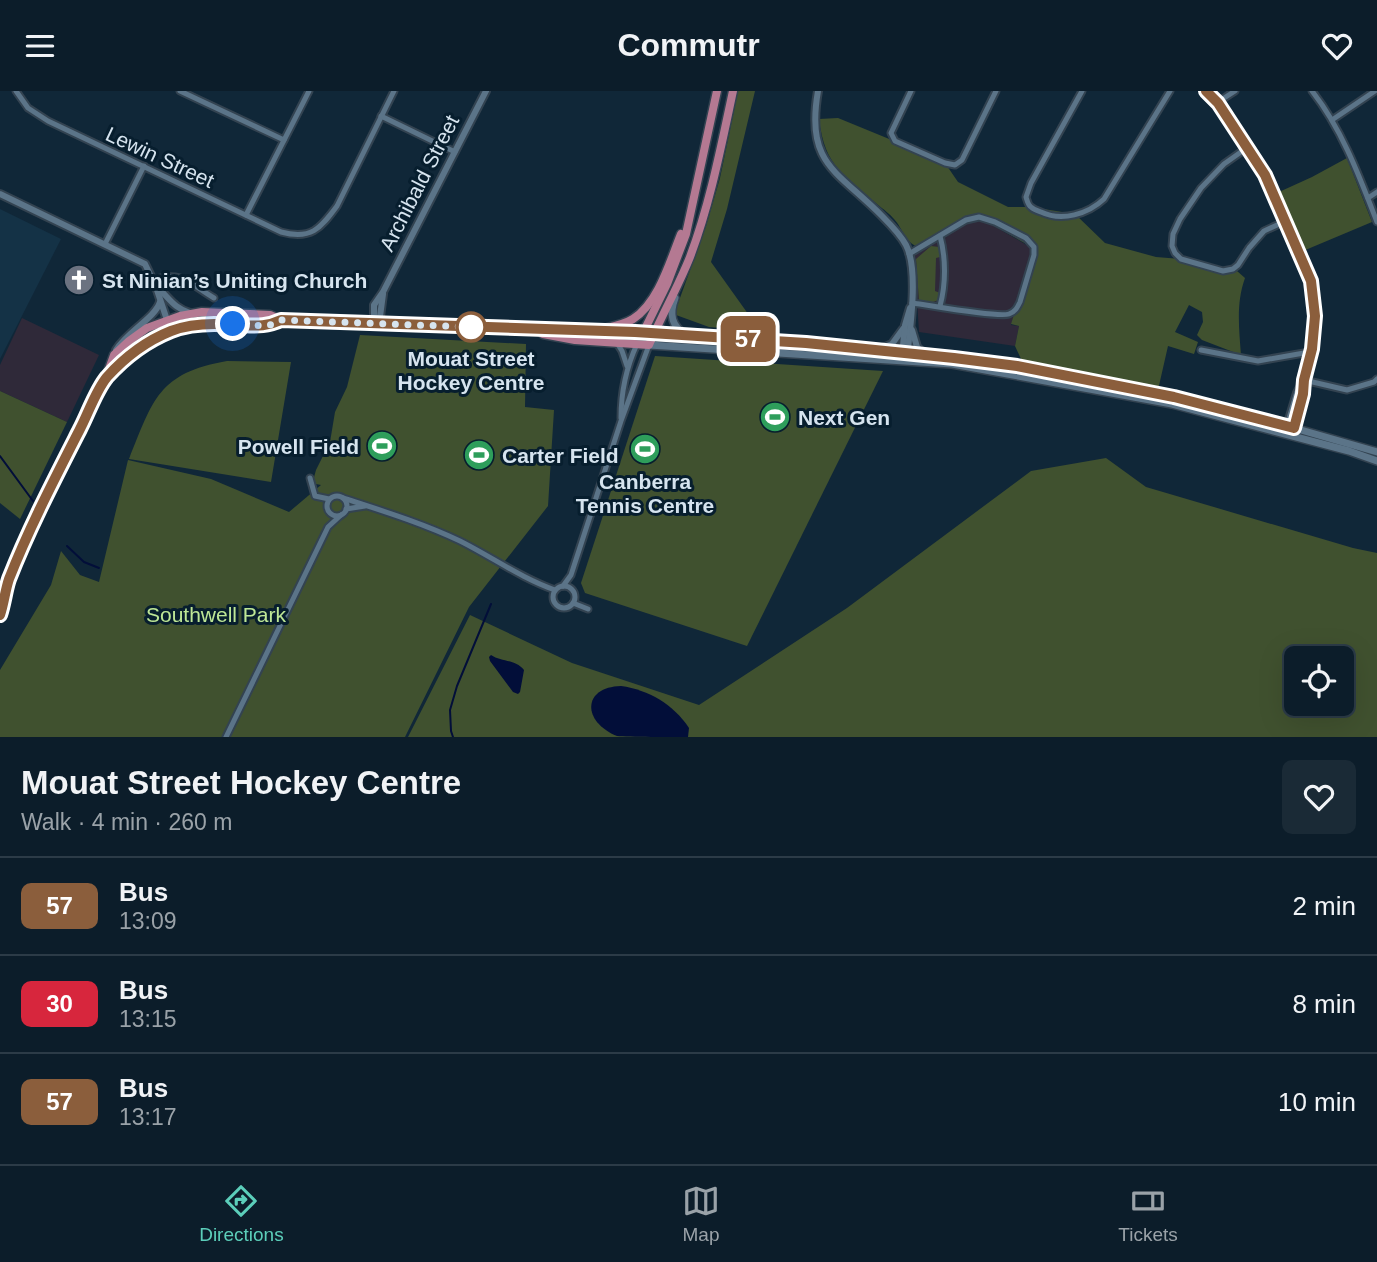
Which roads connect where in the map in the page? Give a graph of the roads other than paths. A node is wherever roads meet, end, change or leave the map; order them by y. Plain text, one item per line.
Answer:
1 (16, 91) edge
2 (180, 91) edge
3 (309, 91) edge
4 (394, 91) edge
5 (486, 91) edge
6 (717, 91) edge
7 (733, 91) edge
8 (818, 91) edge
9 (911, 91) edge
10 (1082, 91) edge
11 (1170, 91) edge
12 (1206, 91) edge
13 (1236, 91) edge
14 (1312, 91) edge
15 (1375, 91) edge
16 (993, 92) edge
17 (1218, 103) junction
18 (381, 116) junction
19 (1332, 120) junction
20 (284, 140) junction
21 (1248, 147) junction
22 (455, 152) junction
23 (144, 166) junction
24 (1377, 192) edge
25 (0, 194) edge
26 (695, 195) junction
27 (1368, 198) junction
28 (246, 215) junction
29 (1286, 221) junction
30 (1377, 222) edge
31 (940, 236) junction
32 (105, 244) junction
33 (909, 254) junction
34 (682, 277) junction
35 (155, 284) junction
36 (214, 298) dead end
37 (160, 299) junction
38 (912, 303) junction
39 (940, 306) junction
40 (191, 313) junction
41 (167, 320) junction
42 (281, 320) junction
43 (377, 324) junction
44 (908, 326) junction
45 (519, 329) junction
46 (172, 331) junction
47 (598, 331) junction
48 (644, 333) junction
49 (654, 333) junction
50 (686, 335) junction
51 (617, 342) junction
52 (637, 344) junction
53 (649, 345) junction
54 (1312, 349) junction
55 (878, 350) junction
56 (1201, 350) dead end
57 (114, 355) junction
58 (924, 355) junction
59 (904, 357) junction
60 (627, 369) junction
61 (105, 380) junction
62 (1304, 380) junction
63 (1376, 382) edge
64 (621, 421) junction
65 (1289, 431) junction
66 (1377, 452) edge
67 (1377, 460) edge
68 (310, 478) dead end
69 (316, 497) junction
70 (344, 498) junction
71 (330, 499) junction
72 (368, 506) junction
73 (346, 509) junction
74 (328, 510) junction
75 (341, 515) junction
76 (328, 527) junction
77 (571, 575) junction
78 (535, 583) junction
79 (563, 586) junction
80 (555, 590) junction
81 (572, 590) junction
82 (2, 592) edge
83 (553, 598) junction
84 (573, 603) junction
85 (588, 609) dead end
86 (0, 615) edge
87 (226, 737) edge

1 - 23 street, Lewin Street
2 - 20 street
3 - 20 street
4 - 18 street
5 - 22 street, Archibald Street
6 - 26 main road
7 - 34 main road
8 - 33 street
9 - 16 street
10 - 11 street
12 - 17 street
13 - 17 street
14 - 19 street
15 - 19 street
17 - 21 street
18 - 22 street
18 - 28 street, Lewin Street
19 - 27 street
20 - 28 street
21 - 29 street
21 - 29 street
22 - 43 street, Archibald Street
23 - 28 street, Lewin Street
23 - 32 street
24 - 27 street
25 - 32 street
26 - 47 main road
26 - 48 main road
27 - 30 street
29 - 54 street
31 - 33 street
31 - 39 street
31 - 39 street
32 - 35 street
33 - 38 street
34 - 49 main road
34 - 50 main road
35 - 36 street
35 - 37 street
35 - 40 street
37 - 41 street
37 - 57 street
38 - 39 street
38 - 44 street
40 - 41 main road
40 - 42 main road
41 - 46 main road
41 - 57 main road
42 - 43 main road
42 - 46 main road
43 - 45 main road
44 - 55 street
44 - 58 street
44 - 59 street
45 - 47 main road
45 - 51 main road
46 - 61 main road
47 - 48 main road
48 - 49 main road
48 - 52 main road
49 - 50 main road
49 - 53 main road
50 - 55 main road
51 - 52 main road
51 - 60 street
52 - 53 main road
52 - 60 street
53 - 59 main road
53 - 64 street
54 - 56 street
54 - 62 street
55 - 59 main road
57 - 61 main road
58 - 59 main road
58 - 65 main road
59 - 65 main road
60 - 64 street
61 - 82 main road
62 - 63 street
62 - 65 street
64 - 77 street
65 - 66 main road
65 - 67 main road
68 - 69 street
69 - 71 street
69 - 74 street
70 - 71 street
70 - 72 street
70 - 73 street
71 - 74 street
72 - 73 street
72 - 78 street
73 - 75 street
74 - 75 street
74 - 76 street
75 - 76 street
76 - 87 street
77 - 79 street
77 - 81 street
78 - 80 street
78 - 83 street
79 - 80 street
79 - 81 street
80 - 83 street
81 - 84 street
82 - 86 main road
83 - 84 street
84 - 85 street

